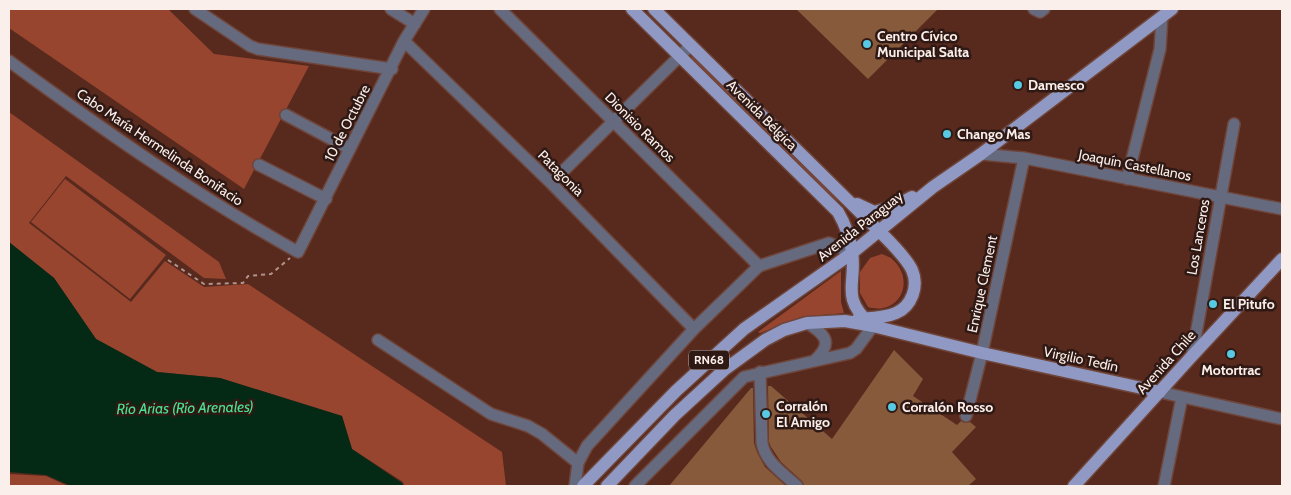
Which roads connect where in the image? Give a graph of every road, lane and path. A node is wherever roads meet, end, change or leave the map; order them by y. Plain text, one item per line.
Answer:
1 (195, 9) edge
2 (391, 9) edge
3 (424, 9) edge
4 (500, 9) edge
5 (632, 9) edge
6 (654, 9) edge
7 (1034, 9) edge
8 (1044, 9) edge
9 (1167, 12) edge
10 (415, 24) junction
11 (404, 41) junction
12 (691, 45) junction
13 (680, 55) junction
14 (9, 61) edge
15 (392, 69) junction
16 (286, 116) dead end
17 (613, 122) junction
18 (1234, 124) dead end
19 (350, 150) junction
20 (981, 154) junction
21 (1024, 158) junction
22 (259, 165) dead end
23 (1127, 179) junction
24 (551, 183) junction
25 (933, 187) junction
26 (1221, 197) junction
27 (326, 199) junction
28 (849, 201) junction
29 (1282, 208) edge
30 (879, 230) junction
31 (298, 252) junction
32 (852, 253) junction
33 (1282, 259) edge
34 (168, 260) dead end
35 (759, 266) junction
36 (869, 322) junction
37 (807, 323) junction
38 (694, 329) junction
39 (378, 340) dead end
40 (982, 353) junction
41 (1192, 356) junction
42 (813, 362) junction
43 (760, 372) junction
44 (1160, 392) junction
45 (1182, 397) junction
46 (966, 416) dead end
47 (1282, 419) edge
48 (578, 463) junction
49 (575, 486) edge
50 (583, 486) edge
51 (607, 486) edge
52 (635, 486) edge
53 (797, 486) edge
54 (1074, 486) edge
55 (1164, 486) edge

1 - 15 street
2 - 10 street
3 - 10 street, 10 de Octubre
4 - 17 street, Dionisio Ramos
5 - 13 main road, Avenida Bélgica
6 - 12 main road, Avenida Bélgica
7 - 8 street
9 - 20 main road, Avenida Paraguay
9 - 23 street
10 - 11 street, 10 de Octubre
11 - 15 street, 10 de Octubre
11 - 24 street, Patagonia
12 - 13 street
12 - 28 main road, Avenida Bélgica
13 - 17 street
13 - 32 main road, Avenida Bélgica
14 - 31 street, Cabo María Hermelinda Bonifacio
15 - 19 street, 10 de Octubre
16 - 19 street
17 - 24 street
17 - 35 street, Dionisio Ramos
18 - 26 street, Los Lanceros
19 - 27 street, 10 de Octubre
20 - 21 street, Joaquín Castellanos
20 - 25 main road, Avenida Paraguay
21 - 23 street, Joaquín Castellanos
21 - 40 street, Enrique Clement
22 - 27 street
23 - 26 street, Joaquín Castellanos
24 - 38 street, Patagonia
25 - 28 main road
25 - 30 main road, Avenida Paraguay
26 - 29 street, Joaquín Castellanos
26 - 41 street, Los Lanceros
27 - 31 street, 10 de Octubre
28 - 30 main road, Avenida Bélgica
30 - 32 main road, Avenida Paraguay
30 - 36 main road
31 - 34 path
32 - 35 street
32 - 36 main road
32 - 50 main road, Avenida Paraguay / RN68
33 - 41 main road, Avenida Chile
35 - 38 street
36 - 37 main road, RN68
36 - 40 main road, Virgilio Tedín
36 - 42 street
37 - 42 street
37 - 51 main road, RN68
38 - 48 street
39 - 48 street
40 - 44 main road, Virgilio Tedín
40 - 46 street, Enrique Clement
41 - 44 main road, Avenida Chile
42 - 43 street
43 - 52 street
43 - 53 street
44 - 45 street, Virgilio Tedín
44 - 54 main road, Avenida Chile
45 - 47 street, Virgilio Tedín
45 - 55 street
48 - 49 street

